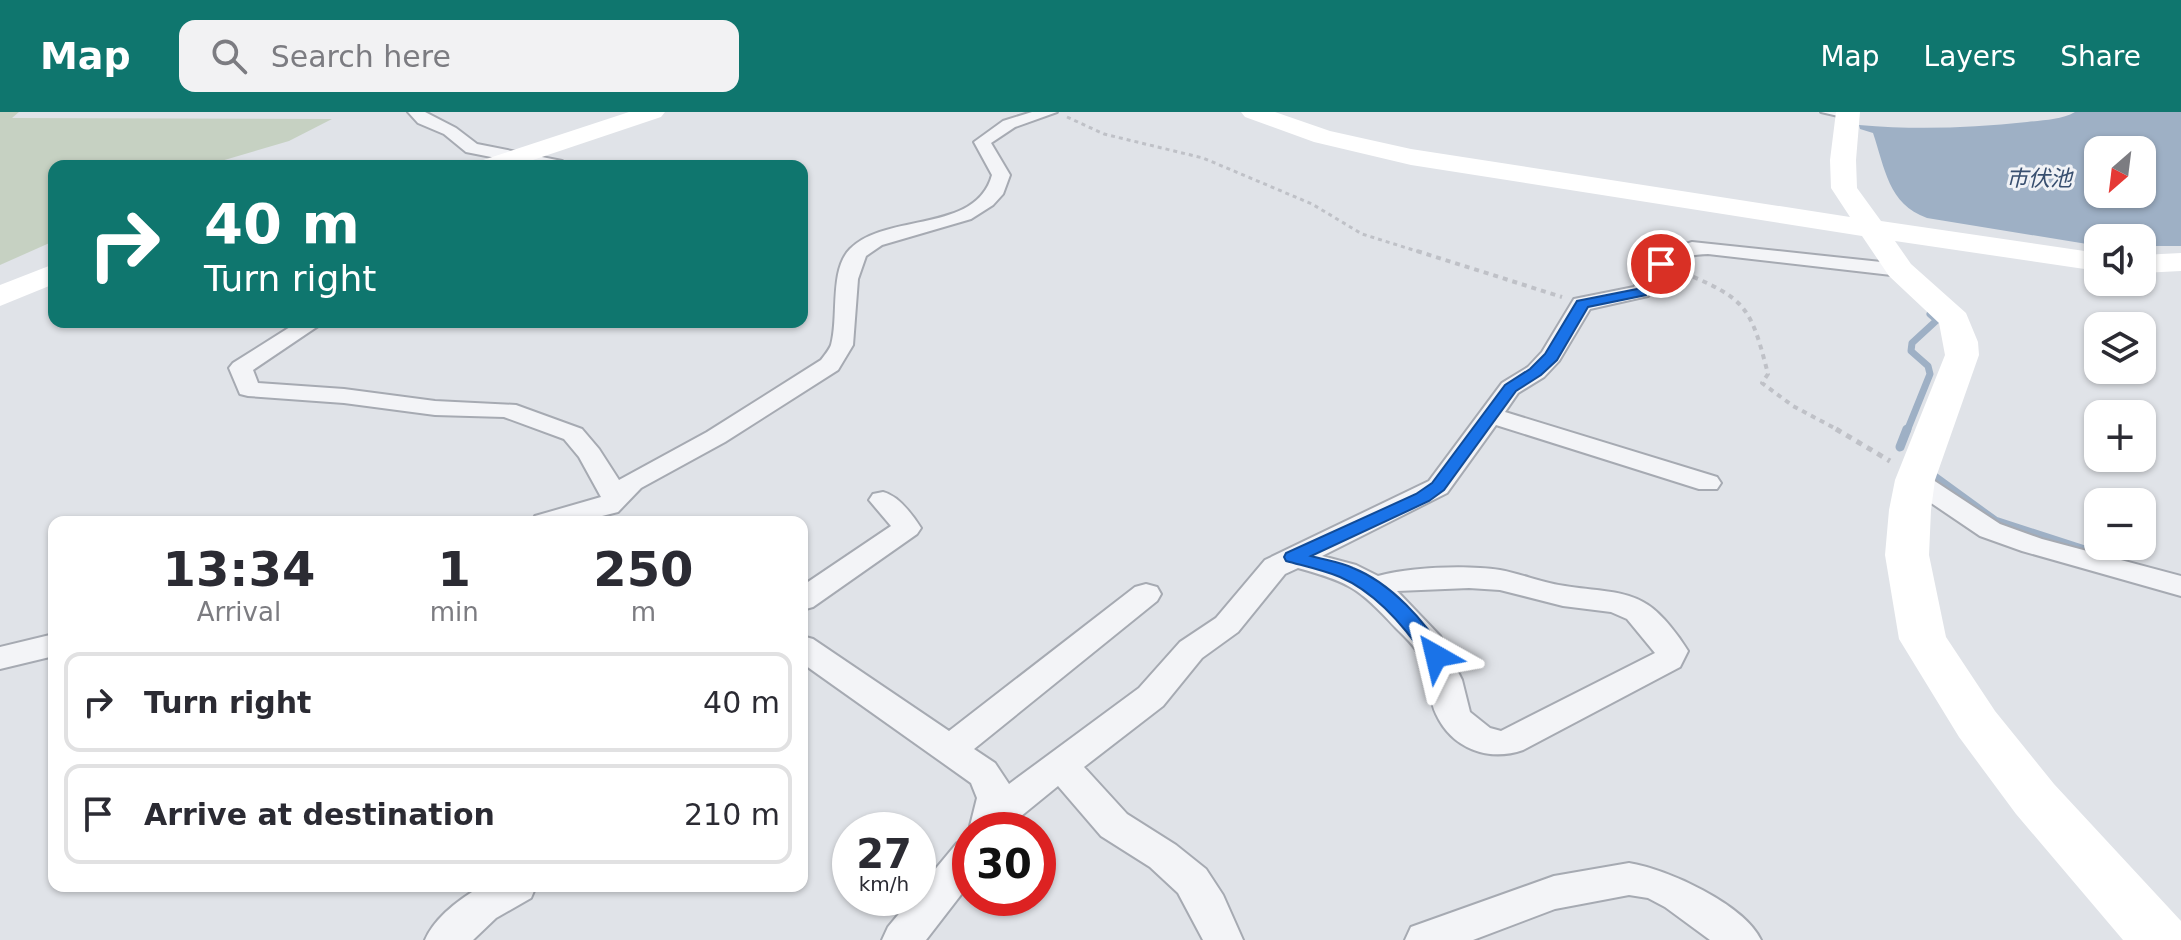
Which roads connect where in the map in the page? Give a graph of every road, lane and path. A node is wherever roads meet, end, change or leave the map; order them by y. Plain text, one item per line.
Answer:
1 (416, 112) edge
2 (653, 112) edge
3 (1045, 112) edge
4 (1056, 112) edge
5 (1253, 112) edge
6 (1840, 113) edge
7 (517, 157) junction
8 (508, 160) edge
9 (532, 160) edge
10 (1869, 228) junction
11 (2084, 260) edge
12 (2181, 262) edge
13 (2156, 263) edge
14 (1661, 264) junction
15 (1900, 270) junction
16 (48, 276) edge
17 (0, 296) edge
18 (1582, 304) junction
19 (304, 328) edge
20 (1492, 416) junction
21 (1915, 480) junction
22 (1708, 483) dead end
23 (883, 500) dead end
24 (613, 508) edge
25 (574, 516) edge
26 (1293, 557) junction
27 (2181, 586) edge
28 (1375, 587) junction
29 (1146, 594) dead end
30 (808, 596) edge
31 (48, 646) edge
32 (808, 651) edge
33 (0, 658) edge
34 (949, 750) junction
35 (1061, 765) junction
36 (993, 812) edge
37 (1003, 812) edge
38 (952, 877) edge
39 (506, 892) edge
40 (445, 940) edge
41 (902, 940) edge
42 (1223, 940) edge
43 (1425, 940) edge
44 (1741, 940) edge
45 (2160, 940) edge

1 - 7 street
2 - 7 street
3 - 24 street
4 - 18 path
5 - 10 street
6 - 10 street
7 - 8 street
7 - 9 street
10 - 11 street
10 - 15 street
12 - 13 street
14 - 15 street
14 - 18 street
14 - 21 path
15 - 21 street
16 - 17 street
18 - 20 street
19 - 24 street
20 - 22 street
20 - 26 street
21 - 27 street
21 - 45 street
23 - 30 street
24 - 25 street
26 - 28 street
26 - 35 street
28 - 28 street
29 - 34 street
31 - 33 street
32 - 34 street
34 - 36 street
35 - 37 street
35 - 42 street
38 - 41 street
39 - 40 street
43 - 44 street

